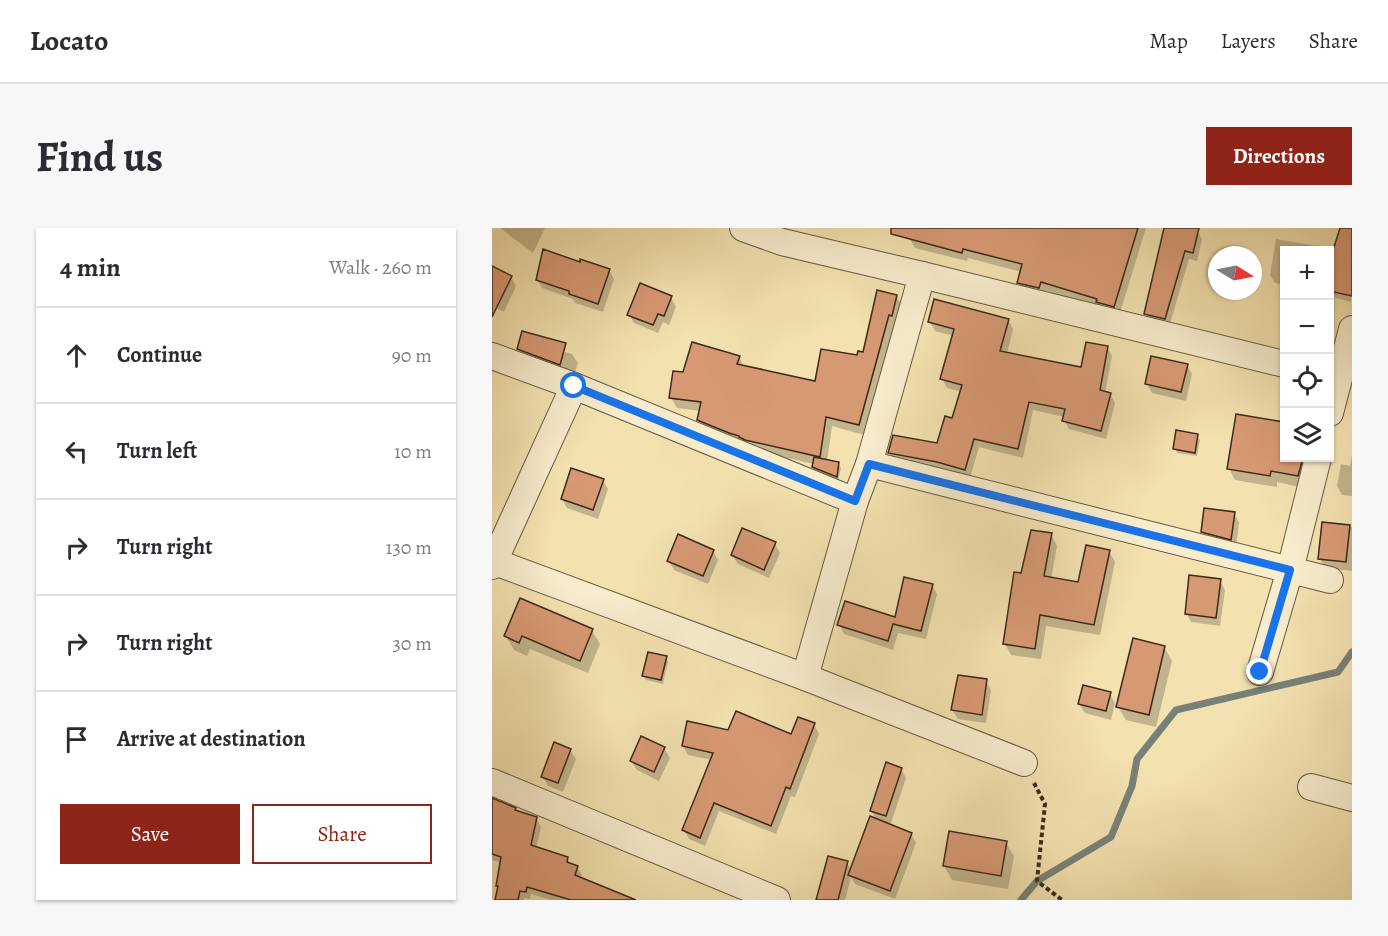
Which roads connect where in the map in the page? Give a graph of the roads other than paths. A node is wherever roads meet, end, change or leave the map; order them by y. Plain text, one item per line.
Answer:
1 (743, 228) edge
2 (783, 235) edge
3 (922, 275) junction
4 (1352, 329) edge
5 (492, 356) edge
6 (1280, 363) edge
7 (1340, 378) edge
8 (574, 386) junction
9 (1331, 408) edge
10 (1317, 462) edge
11 (869, 464) junction
12 (855, 501) junction
13 (493, 563) edge
14 (1290, 570) junction
15 (1330, 580) dead end
16 (1260, 672) dead end
17 (804, 678) junction
18 (1024, 763) road end
19 (492, 782) edge
20 (1311, 788) dead end
21 (1352, 798) edge
22 (777, 900) edge

1 - 2 street
2 - 3 street
3 - 6 street
3 - 11 street
4 - 7 street
5 - 8 street
7 - 9 street
8 - 12 street
8 - 13 street
10 - 14 street
11 - 12 street
11 - 14 street
12 - 17 street
13 - 17 street
14 - 15 street
14 - 16 street
17 - 18 street
19 - 22 street
20 - 21 street

